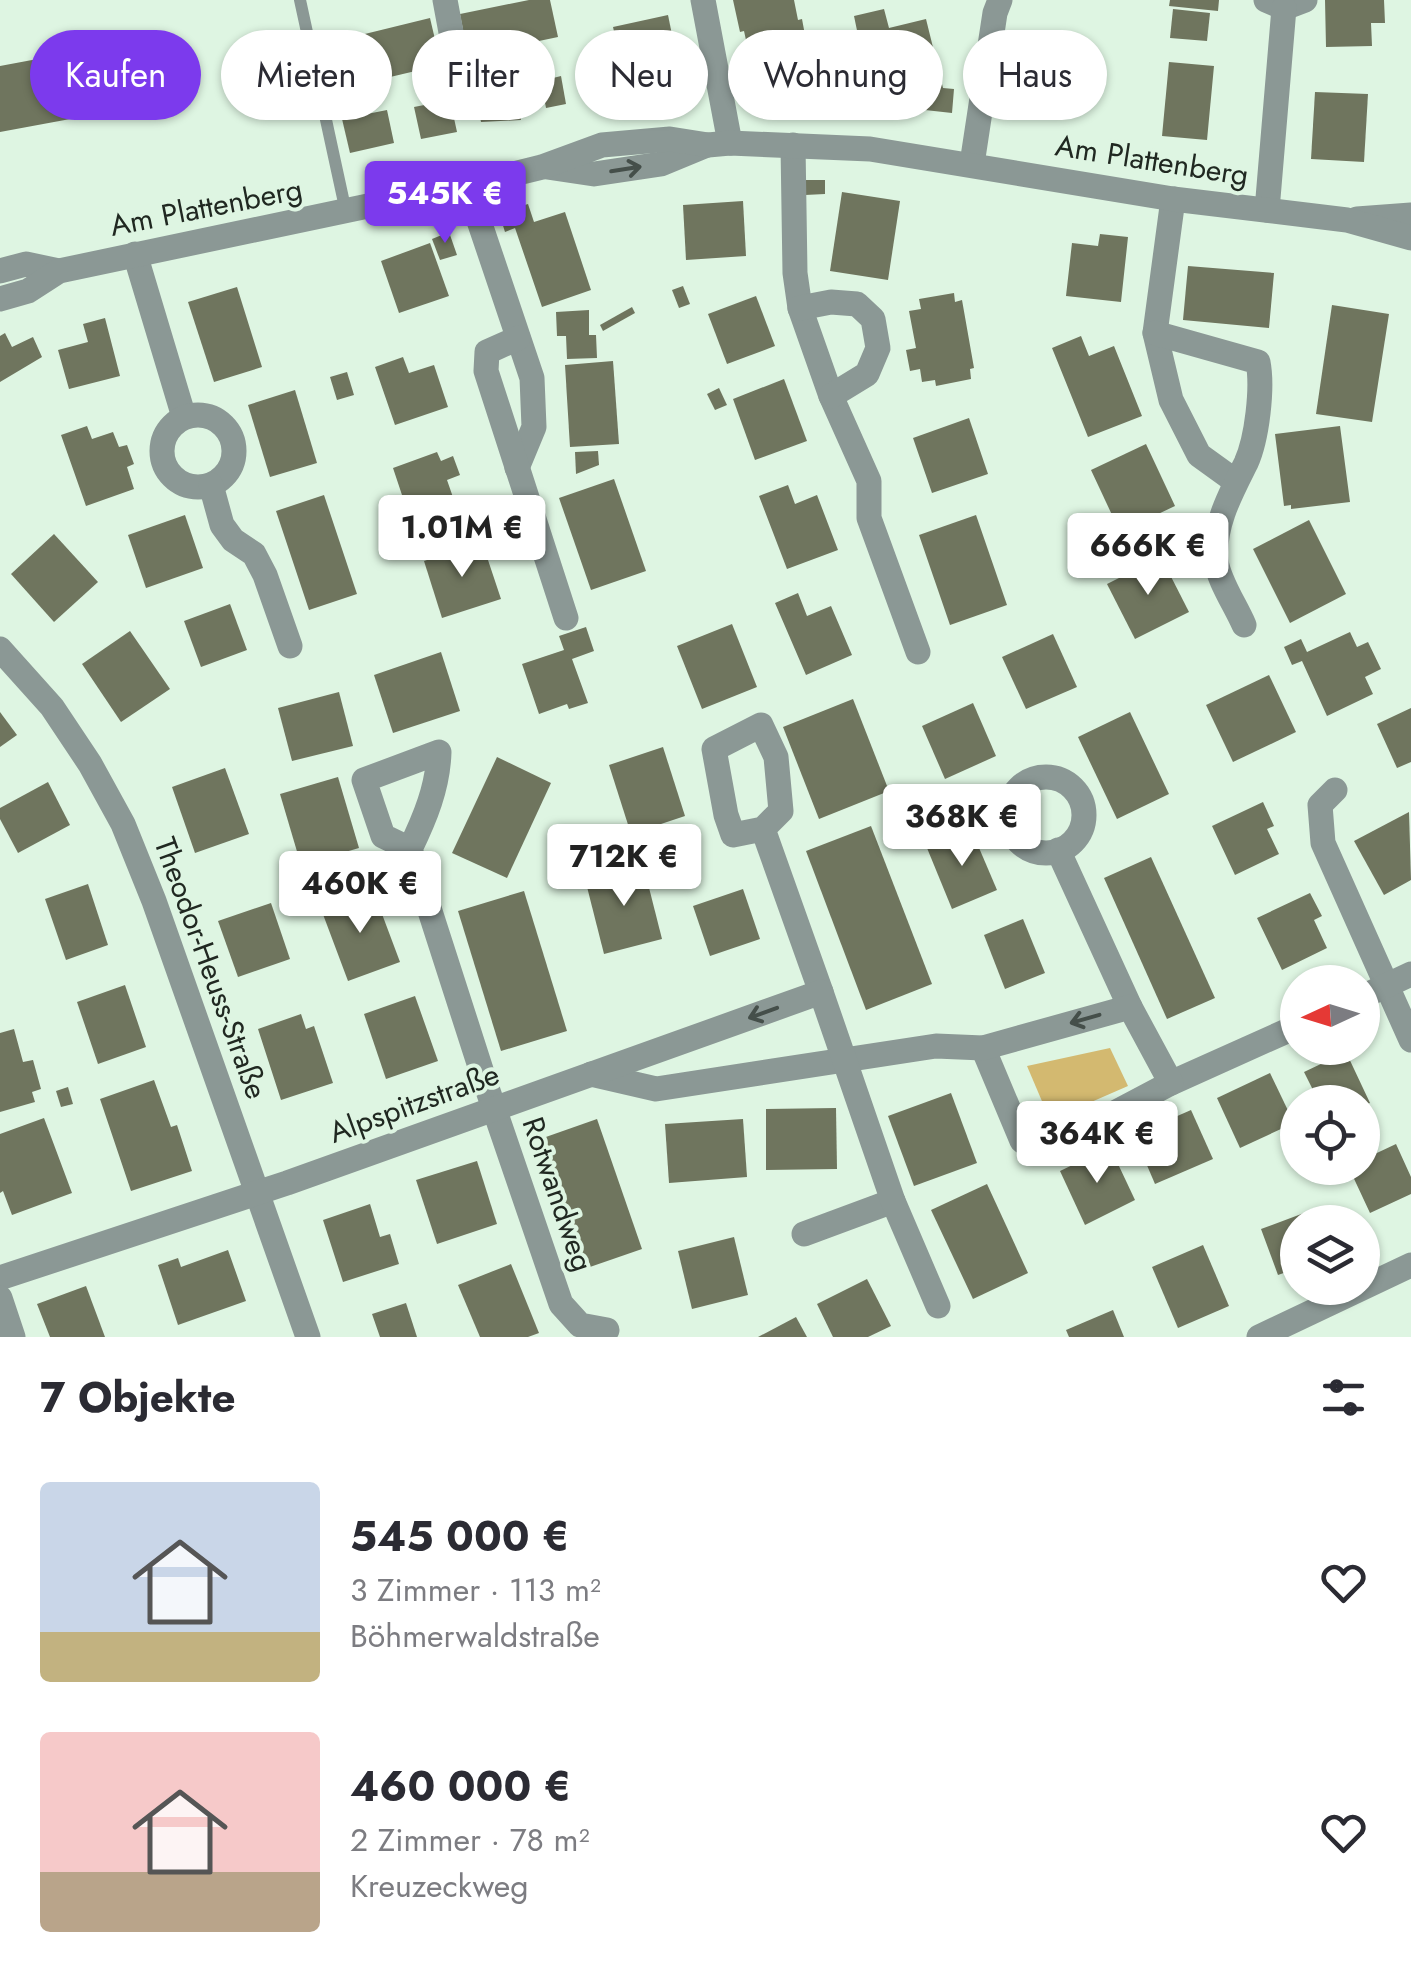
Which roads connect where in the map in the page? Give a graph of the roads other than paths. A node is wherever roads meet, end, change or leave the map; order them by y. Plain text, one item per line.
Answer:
1 (300, 0) edge
2 (445, 0) edge
3 (703, 0) edge
4 (1285, 3) edge
5 (992, 4) edge
6 (451, 30) edge
7 (719, 144) junction
8 (793, 145) junction
9 (972, 164) junction
10 (476, 183) junction
11 (1173, 199) junction
12 (1267, 210) junction
13 (346, 212) junction
14 (1411, 215) edge
15 (1347, 220) junction
16 (1411, 238) edge
17 (134, 254) junction
18 (59, 270) junction
19 (0, 272) edge
20 (0, 298) edge
21 (800, 308) junction
22 (1155, 334) junction
23 (518, 338) junction
24 (831, 396) junction
25 (184, 417) junction
26 (517, 468) junction
27 (1235, 481) junction
28 (211, 484) junction
29 (566, 618) dead end
30 (1244, 625) dead end
31 (290, 646) dead end
32 (0, 649) edge
33 (918, 652) dead end
34 (1335, 790) dead end
35 (764, 829) dead end
36 (410, 849) dead end
37 (1058, 850) dead end
38 (1365, 965) edge
39 (1411, 974) edge
40 (1380, 989) edge
41 (820, 992) junction
42 (1380, 1000) edge
43 (1130, 1007) junction
44 (1280, 1034) edge
45 (1411, 1040) edge
46 (984, 1048) junction
47 (844, 1059) junction
48 (590, 1074) junction
49 (1171, 1083) junction
50 (494, 1108) junction
51 (258, 1190) junction
52 (894, 1201) junction
53 (804, 1234) dead end
54 (1411, 1265) edge
55 (0, 1278) edge
56 (0, 1298) edge
57 (938, 1306) dead end
58 (607, 1330) dead end
59 (13, 1337) edge
60 (308, 1337) edge
61 (1259, 1337) edge

1 - 13 lane
2 - 6 street
3 - 7 street
4 - 12 street
5 - 9 street
7 - 8 street, Am Plattenberg
7 - 10 street, Am Plattenberg
8 - 9 street, Am Plattenberg
8 - 21 street
9 - 11 street, Am Plattenberg
10 - 13 street, Am Plattenberg
10 - 23 street
11 - 12 street, Am Plattenberg
11 - 22 street
12 - 15 street, Am Plattenberg
13 - 17 street, Am Plattenberg
14 - 15 street, Am Plattenberg
15 - 16 street, Am Plattenberg
17 - 18 street, Am Plattenberg
17 - 25 street
18 - 19 street, Am Plattenberg
18 - 20 street, Am Plattenberg
21 - 24 street
21 - 24 street
22 - 27 street
22 - 27 street
23 - 26 street
23 - 26 street
24 - 33 street
25 - 28 street
25 - 28 street
26 - 29 street
27 - 30 street
28 - 31 street
32 - 51 street, Theodor-Heuss-Straße
34 - 38 street
35 - 41 street
36 - 50 street, Rotwandweg
37 - 43 street
39 - 40 street
41 - 47 street
41 -> 48 street, Alpspitzstraße
42 - 45 street
43 -> 46 street
43 - 49 street
44 - 49 street
46 - 47 street
46 - 49 street
47 - 48 street
47 - 52 street
48 - 50 street, Alpspitzstraße
50 - 51 street, Alpspitzstraße
50 - 58 street, Rotwandweg
51 - 55 street, Alpspitzstraße
51 - 60 street, Theodor-Heuss-Straße
52 - 53 street
52 - 57 street
54 - 61 street
56 - 59 street

